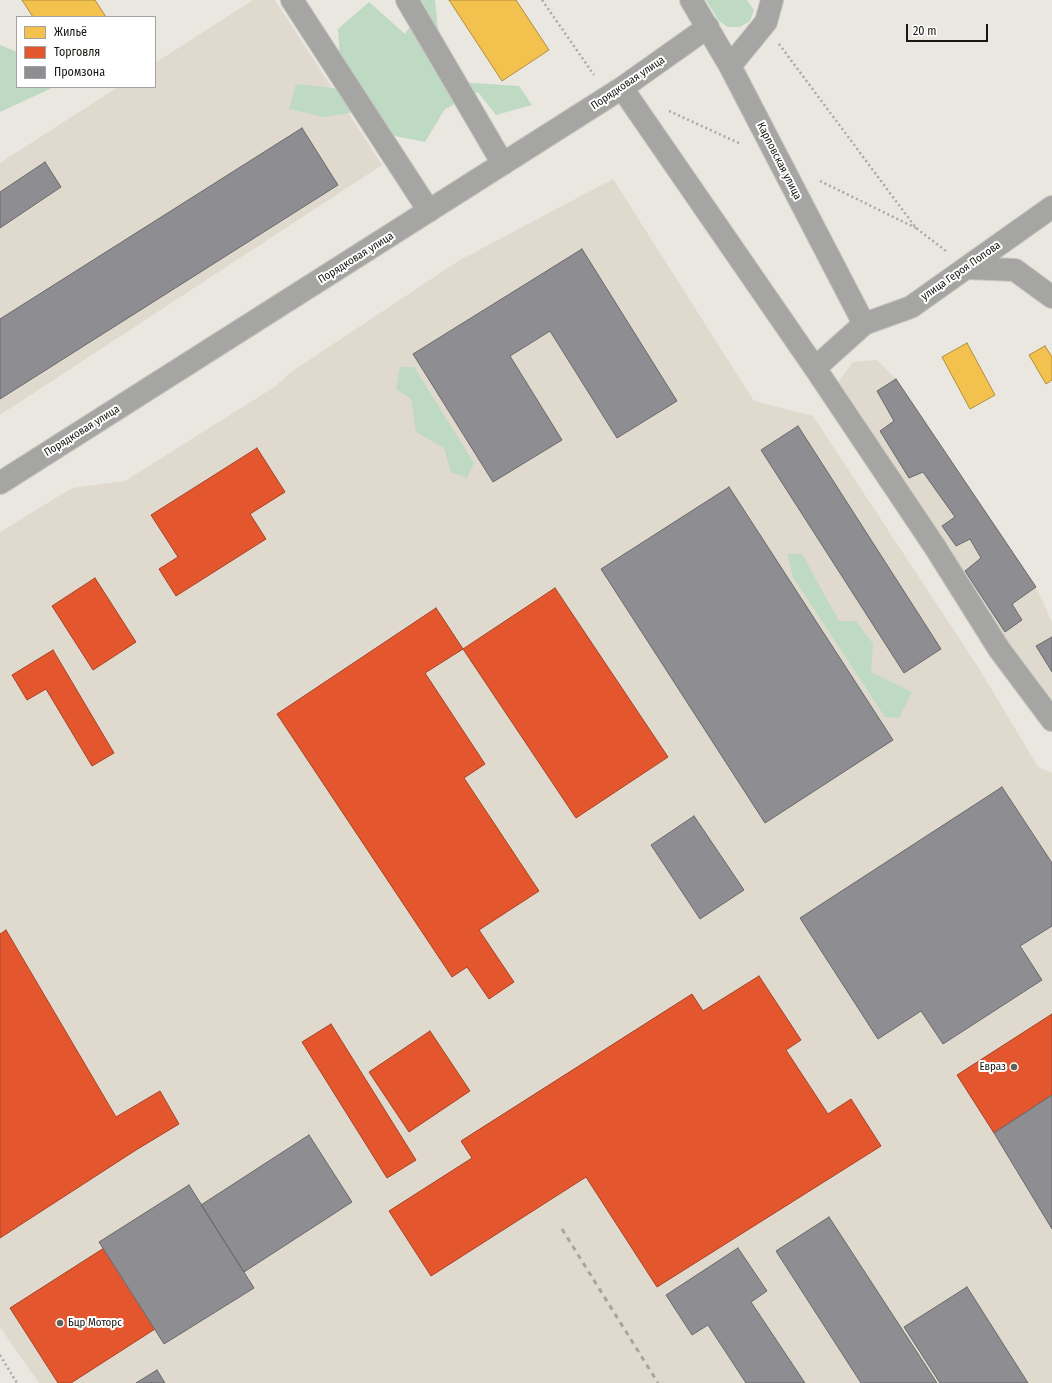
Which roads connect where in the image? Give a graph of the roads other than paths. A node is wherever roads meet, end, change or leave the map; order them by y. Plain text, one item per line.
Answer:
1 (292, 0) edge
2 (407, 0) edge
3 (691, 0) edge
4 (772, 0) edge
5 (708, 27) junction
6 (730, 66) junction
7 (622, 88) junction
8 (503, 164) junction
9 (1052, 207) edge
10 (429, 211) junction
11 (967, 268) junction
12 (1052, 297) edge
13 (864, 324) junction
14 (815, 368) junction
15 (0, 483) edge
16 (1052, 720) edge

1 - 10 street
2 - 8 street
3 - 5 street, Карповская улица
4 - 6 street
5 - 6 street, Карповская улица
5 - 7 street, Порядковая улица
6 - 13 street, Карповская улица
7 - 8 street, Порядковая улица
7 - 14 street
8 - 10 street, Порядковая улица
9 - 11 street, улица Героя Попова
10 - 15 street, Порядковая улица
11 - 12 street
11 - 13 street, улица Героя Попова
13 - 14 street
14 - 16 street

